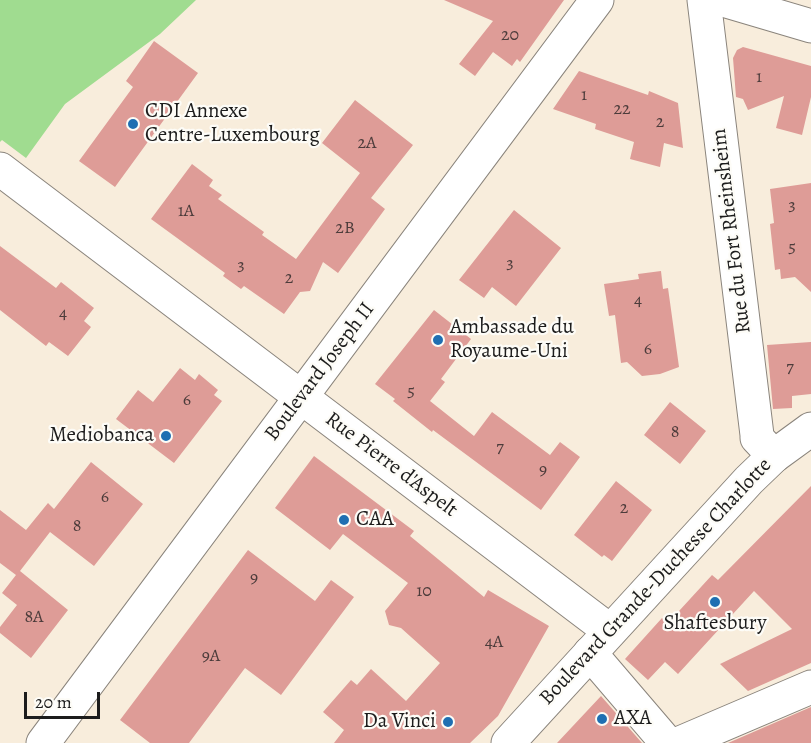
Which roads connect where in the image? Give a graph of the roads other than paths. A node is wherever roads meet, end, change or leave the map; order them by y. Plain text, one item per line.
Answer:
1 (597, 0) edge
2 (704, 0) edge
3 (723, 0) edge
4 (811, 26) edge
5 (0, 169) edge
6 (301, 397) junction
7 (811, 429) edge
8 (774, 456) junction
9 (600, 642) junction
10 (811, 687) edge
11 (43, 743) edge
12 (508, 743) edge
13 (667, 743) edge
14 (680, 743) edge

1 - 6 main road, Boulevard Joseph II
2 - 8 main road, Rue du Fort Rheinsheim
3 - 4 main road
5 - 6 main road, Rue Pierre d'Aspelt
6 - 9 main road, Rue Pierre d'Aspelt
6 - 11 main road, Boulevard Joseph II
7 - 8 main road, Boulevard Grande-Duchesse Charlotte
8 - 9 main road, Boulevard Grande-Duchesse Charlotte
9 - 12 main road, Boulevard Grande-Duchesse Charlotte
9 - 13 main road, Rue Pierre d'Aspelt
10 - 14 main road

